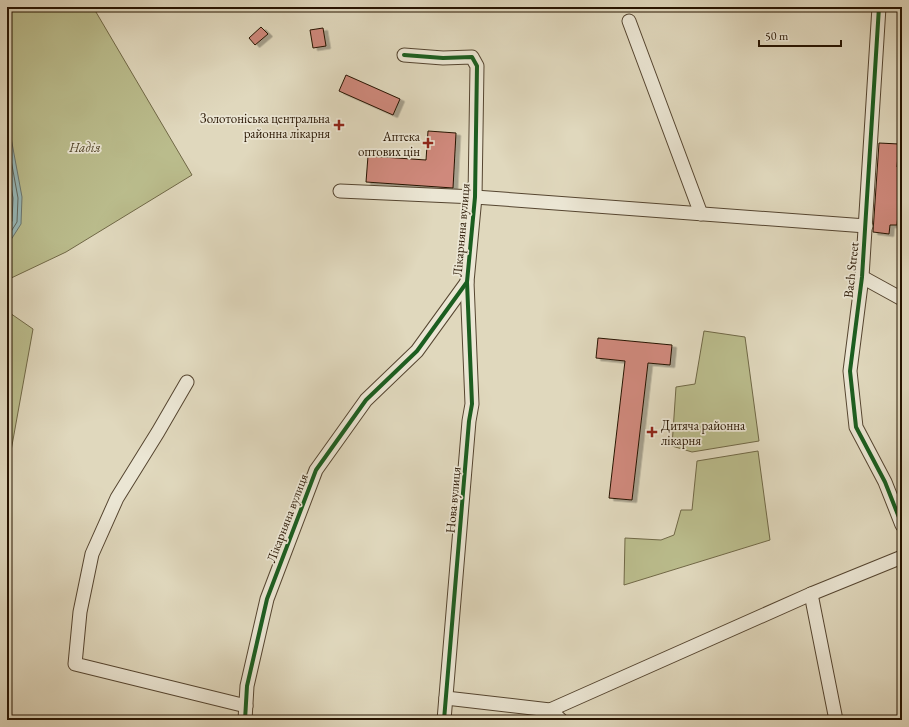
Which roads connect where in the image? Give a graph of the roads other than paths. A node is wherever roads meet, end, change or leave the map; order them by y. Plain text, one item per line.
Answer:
1 (879, 7) edge
2 (629, 21) dead end
3 (404, 55) dead end
4 (340, 191) dead end
5 (475, 197) junction
6 (701, 214) junction
7 (866, 226) junction
8 (862, 277) junction
9 (467, 282) junction
10 (902, 299) edge
11 (187, 382) dead end
12 (902, 525) edge
13 (902, 558) edge
14 (811, 594) junction
15 (446, 698) junction
16 (246, 706) junction
17 (550, 710) junction
18 (245, 720) edge
19 (444, 720) edge
20 (562, 720) edge
21 (836, 720) edge

1 - 7 street, Bach Street
2 - 6 street
3 - 5 street, Лікарняна вулиця
4 - 5 street
5 - 6 street
5 - 9 street, Лікарняна вулиця
6 - 7 street
7 - 8 street, Bach Street
8 - 10 street
8 - 12 street, Bach Street
9 - 15 street, Нова вулиця
9 - 16 street, Лікарняна вулиця
11 - 16 street
13 - 14 street
14 - 17 street
14 - 21 street
15 - 17 street
15 - 19 street, Нова вулиця
16 - 18 street, Лікарняна вулиця
17 - 20 street

